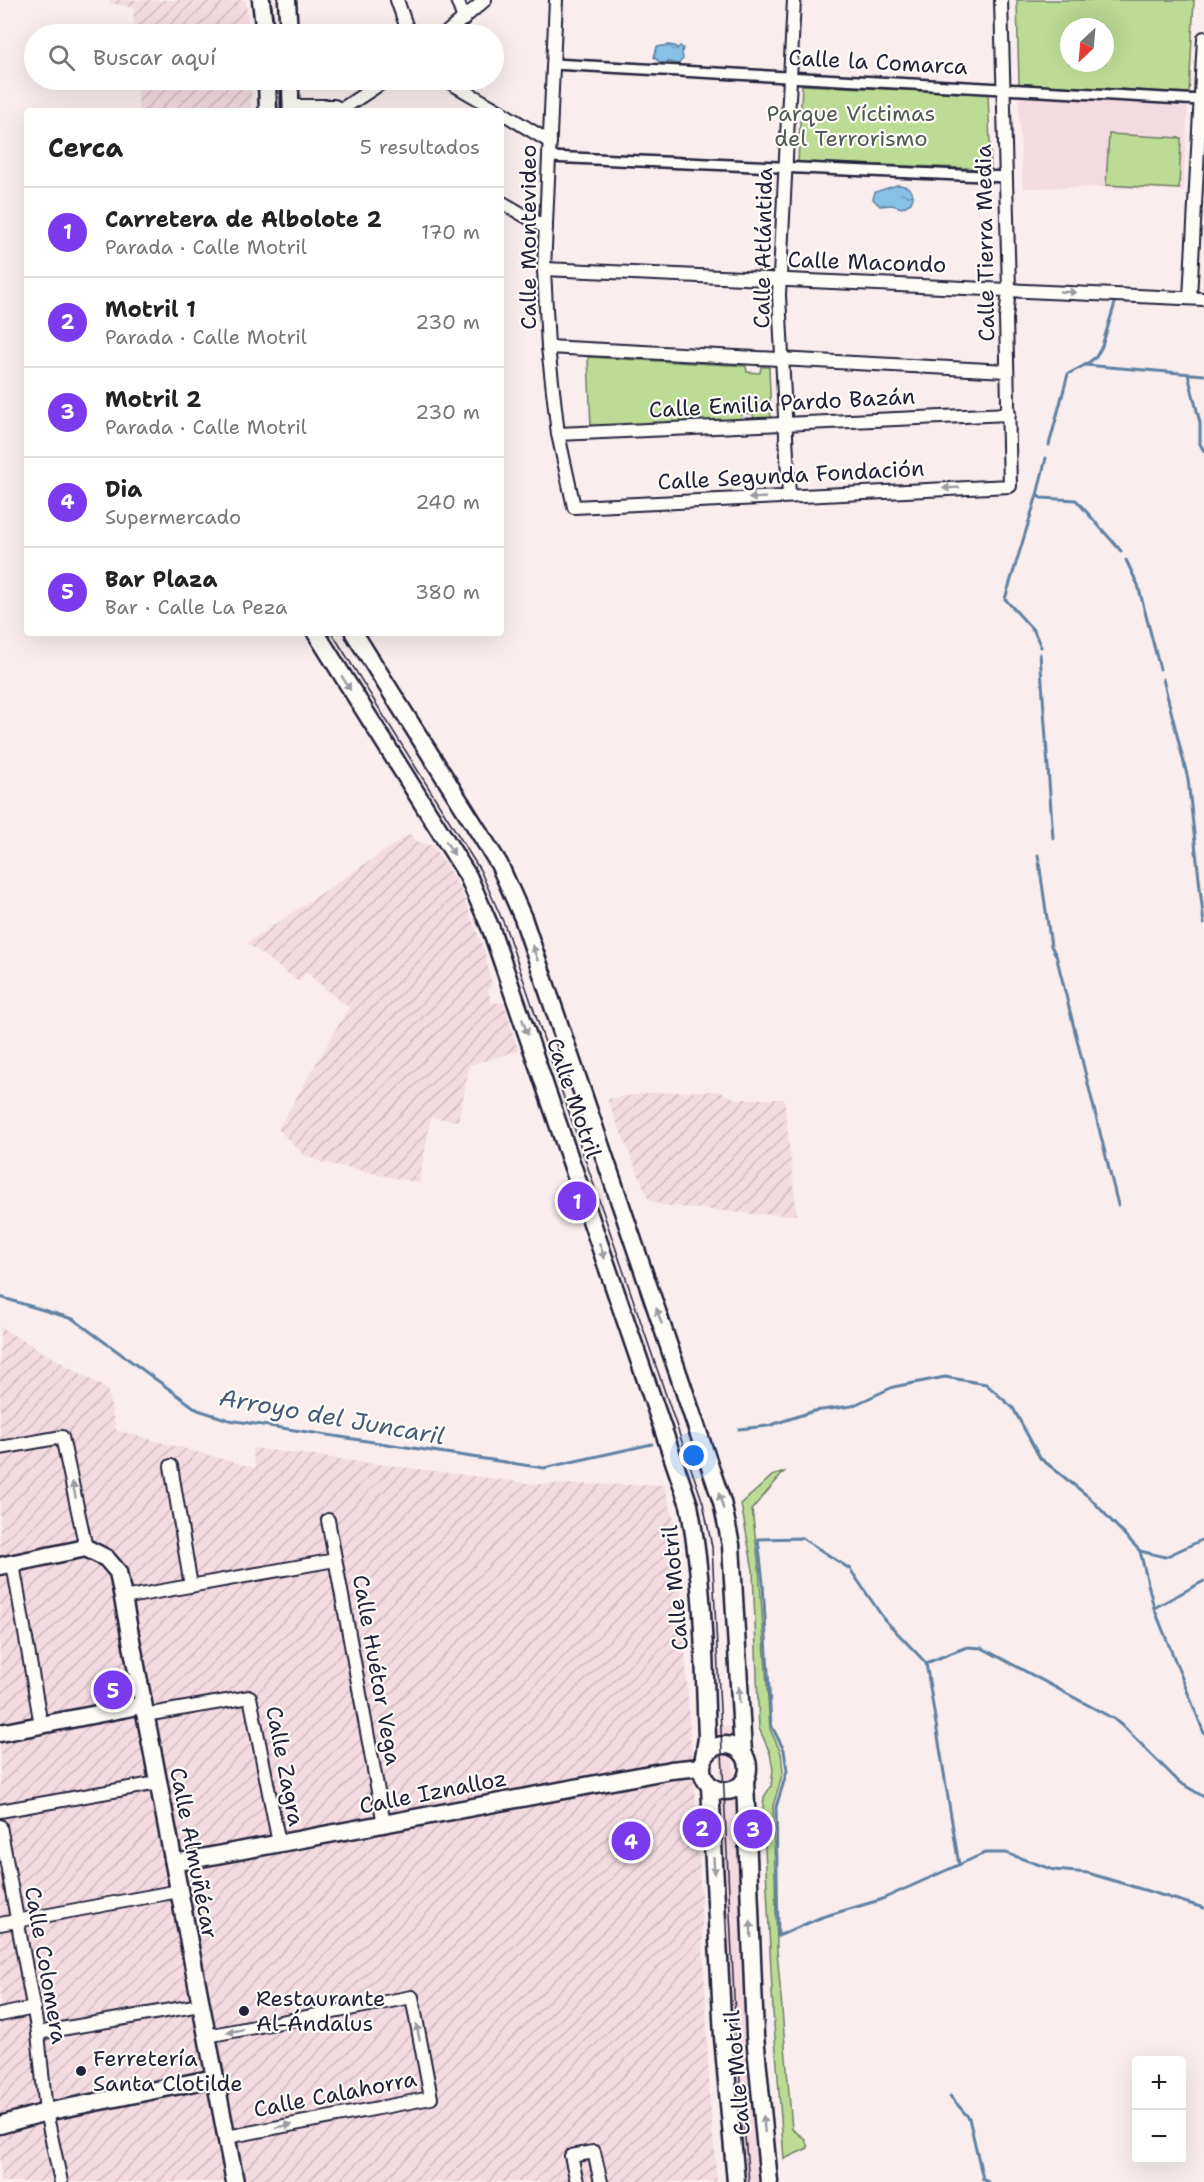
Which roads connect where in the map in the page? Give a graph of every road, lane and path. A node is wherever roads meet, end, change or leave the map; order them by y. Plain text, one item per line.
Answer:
1 (261, 0) edge
2 (288, 0) edge
3 (397, 0) edge
4 (457, 0) edge
5 (485, 0) edge
6 (556, 0) edge
7 (794, 0) edge
8 (1001, 0) edge
9 (464, 19) junction
10 (264, 24) edge
11 (289, 24) edge
12 (405, 24) edge
13 (458, 24) edge
14 (1204, 38) edge
15 (553, 64) junction
16 (790, 77) junction
17 (1003, 88) junction
18 (267, 90) edge
19 (290, 90) edge
20 (372, 90) edge
21 (463, 90) edge
22 (1201, 100) junction
23 (268, 108) edge
24 (290, 108) edge
25 (305, 108) edge
26 (339, 108) edge
27 (347, 108) edge
28 (493, 108) edge
29 (504, 114) edge
30 (550, 142) junction
31 (549, 157) junction
32 (786, 168) junction
33 (1006, 177) junction
34 (504, 204) edge
35 (1200, 209) edge
36 (546, 228) junction
37 (544, 269) junction
38 (780, 280) junction
39 (1009, 289) junction
40 (1190, 298) junction
41 (1204, 299) edge
42 (549, 347) junction
43 (782, 359) junction
44 (1007, 371) junction
45 (1009, 414) junction
46 (786, 424) junction
47 (558, 434) junction
48 (1010, 486) joint
49 (789, 496) junction
50 (574, 507) joint
51 (318, 636) edge
52 (356, 636) edge
53 (0, 1448) edge
54 (171, 1466) dead end
55 (328, 1520) dead end
56 (86, 1548) junction
57 (335, 1560) junction
58 (6, 1565) edge
59 (192, 1586) junction
60 (123, 1598) junction
61 (144, 1710) junction
62 (41, 1725) junction
63 (0, 1733) edge
64 (743, 1753) junction
65 (703, 1762) junction
66 (745, 1781) junction
67 (158, 1783) junction
68 (710, 1786) junction
69 (0, 1812) edge
70 (384, 1824) junction
71 (0, 1831) edge
72 (279, 1843) junction
73 (174, 1863) junction
74 (179, 1891) junction
75 (18, 1921) junction
76 (0, 1924) edge
77 (200, 2005) junction
78 (34, 2008) junction
79 (0, 2015) edge
80 (38, 2033) junction
81 (207, 2036) junction
82 (215, 2078) junction
83 (46, 2112) junction
84 (0, 2125) edge
85 (227, 2137) junction
86 (61, 2182) edge
87 (235, 2182) edge
88 (576, 2182) edge
89 (601, 2182) edge
90 (736, 2182) edge
91 (769, 2182) edge

1 - 10 street
2 - 11 street
3 - 12 street
4 - 9 street
5 - 9 street
6 - 15 street, Calle Montevideo
7 - 16 street, Calle Atlántida
8 - 17 street, Calle Tierra Media
9 - 13 street
14 - 22 street
15 - 16 street, Calle la Comarca
15 - 30 street, Calle Montevideo
16 - 17 street, Calle la Comarca
16 - 32 street, Calle Atlántida
17 - 22 street, Calle la Comarca
17 - 33 street, Calle Tierra Media
18 - 23 street
19 - 24 street
20 - 27 street
21 - 28 street
22 - 35 street
25 - 26 street
29 - 30 street
30 - 31 street, Calle Montevideo
31 - 32 street
31 - 36 street, Calle Montevideo
32 - 33 street
32 - 38 street, Calle Atlántida
33 - 39 street, Calle Tierra Media
34 - 36 street
35 - 40 street
36 - 37 street, Calle Montevideo
37 - 38 street, Calle Macondo
37 - 42 street, Calle Montevideo
38 - 39 street, Calle Macondo
38 - 43 street, Calle Atlántida
39 -> 40 street, Calle Macondo
39 - 44 street, Calle Tierra Media
40 - 41 street, Calle Macondo
42 - 43 street
42 - 47 street, Calle Montevideo
43 - 44 street
43 - 46 street, Calle Atlántida
44 - 45 street, Calle Tierra Media
45 - 46 street, Calle Emilia Pardo Bazán
45 - 48 street, Calle Tierra Media
46 - 47 street, Calle Emilia Pardo Bazán
46 - 49 street, Calle Atlántida
47 - 50 street, Calle Montevideo
48 -> 49 street, Calle Segunda Fondación
49 -> 50 street, Calle Segunda Fondación
51 -> 65 street, Calle Motril
64 -> 52 street, Calle Motril
56 -> 53 street
54 - 59 street
55 - 57 street, Calle Huétor Vega
56 - 58 street
56 - 60 street, Calle Almuñécar
57 - 59 street, Calle Huétor Vega
57 - 70 street, Calle Huétor Vega
58 - 62 street
59 - 60 street, Calle Huétor Vega
60 - 61 street, Calle Almuñécar
61 - 62 street
61 - 67 street, Calle Almuñécar
61 - 72 street, Calle Zagra
62 - 63 street
64 - 65 street
64 - 66 street
65 - 68 street
65 - 70 street, Calle Iznalloz
66 - 68 street
91 -> 66 street, Calle Motril
67 - 69 street
67 - 73 street, Calle Almuñécar
68 -> 90 street, Calle Motril
70 - 72 street, Calle Iznalloz
71 - 75 street, Calle Colomera
72 - 73 street, Calle Iznalloz
73 - 74 street, Calle Almuñécar
74 - 75 street
74 - 77 street, Calle Almuñécar
75 - 76 street
75 - 78 street, Calle Colomera
77 - 80 street
77 - 81 street, Calle Almuñécar
78 - 79 street
78 - 80 street, Calle Colomera
80 - 83 street, Calle Colomera
81 - 82 street, Calle Almuñécar
85 -> 81 street, Calle Calahorra
82 - 83 street
82 - 85 street, Calle Almuñécar
83 - 84 street
83 - 86 street, Calle Colomera
85 - 87 street, Calle Almuñécar
88 - 89 street

